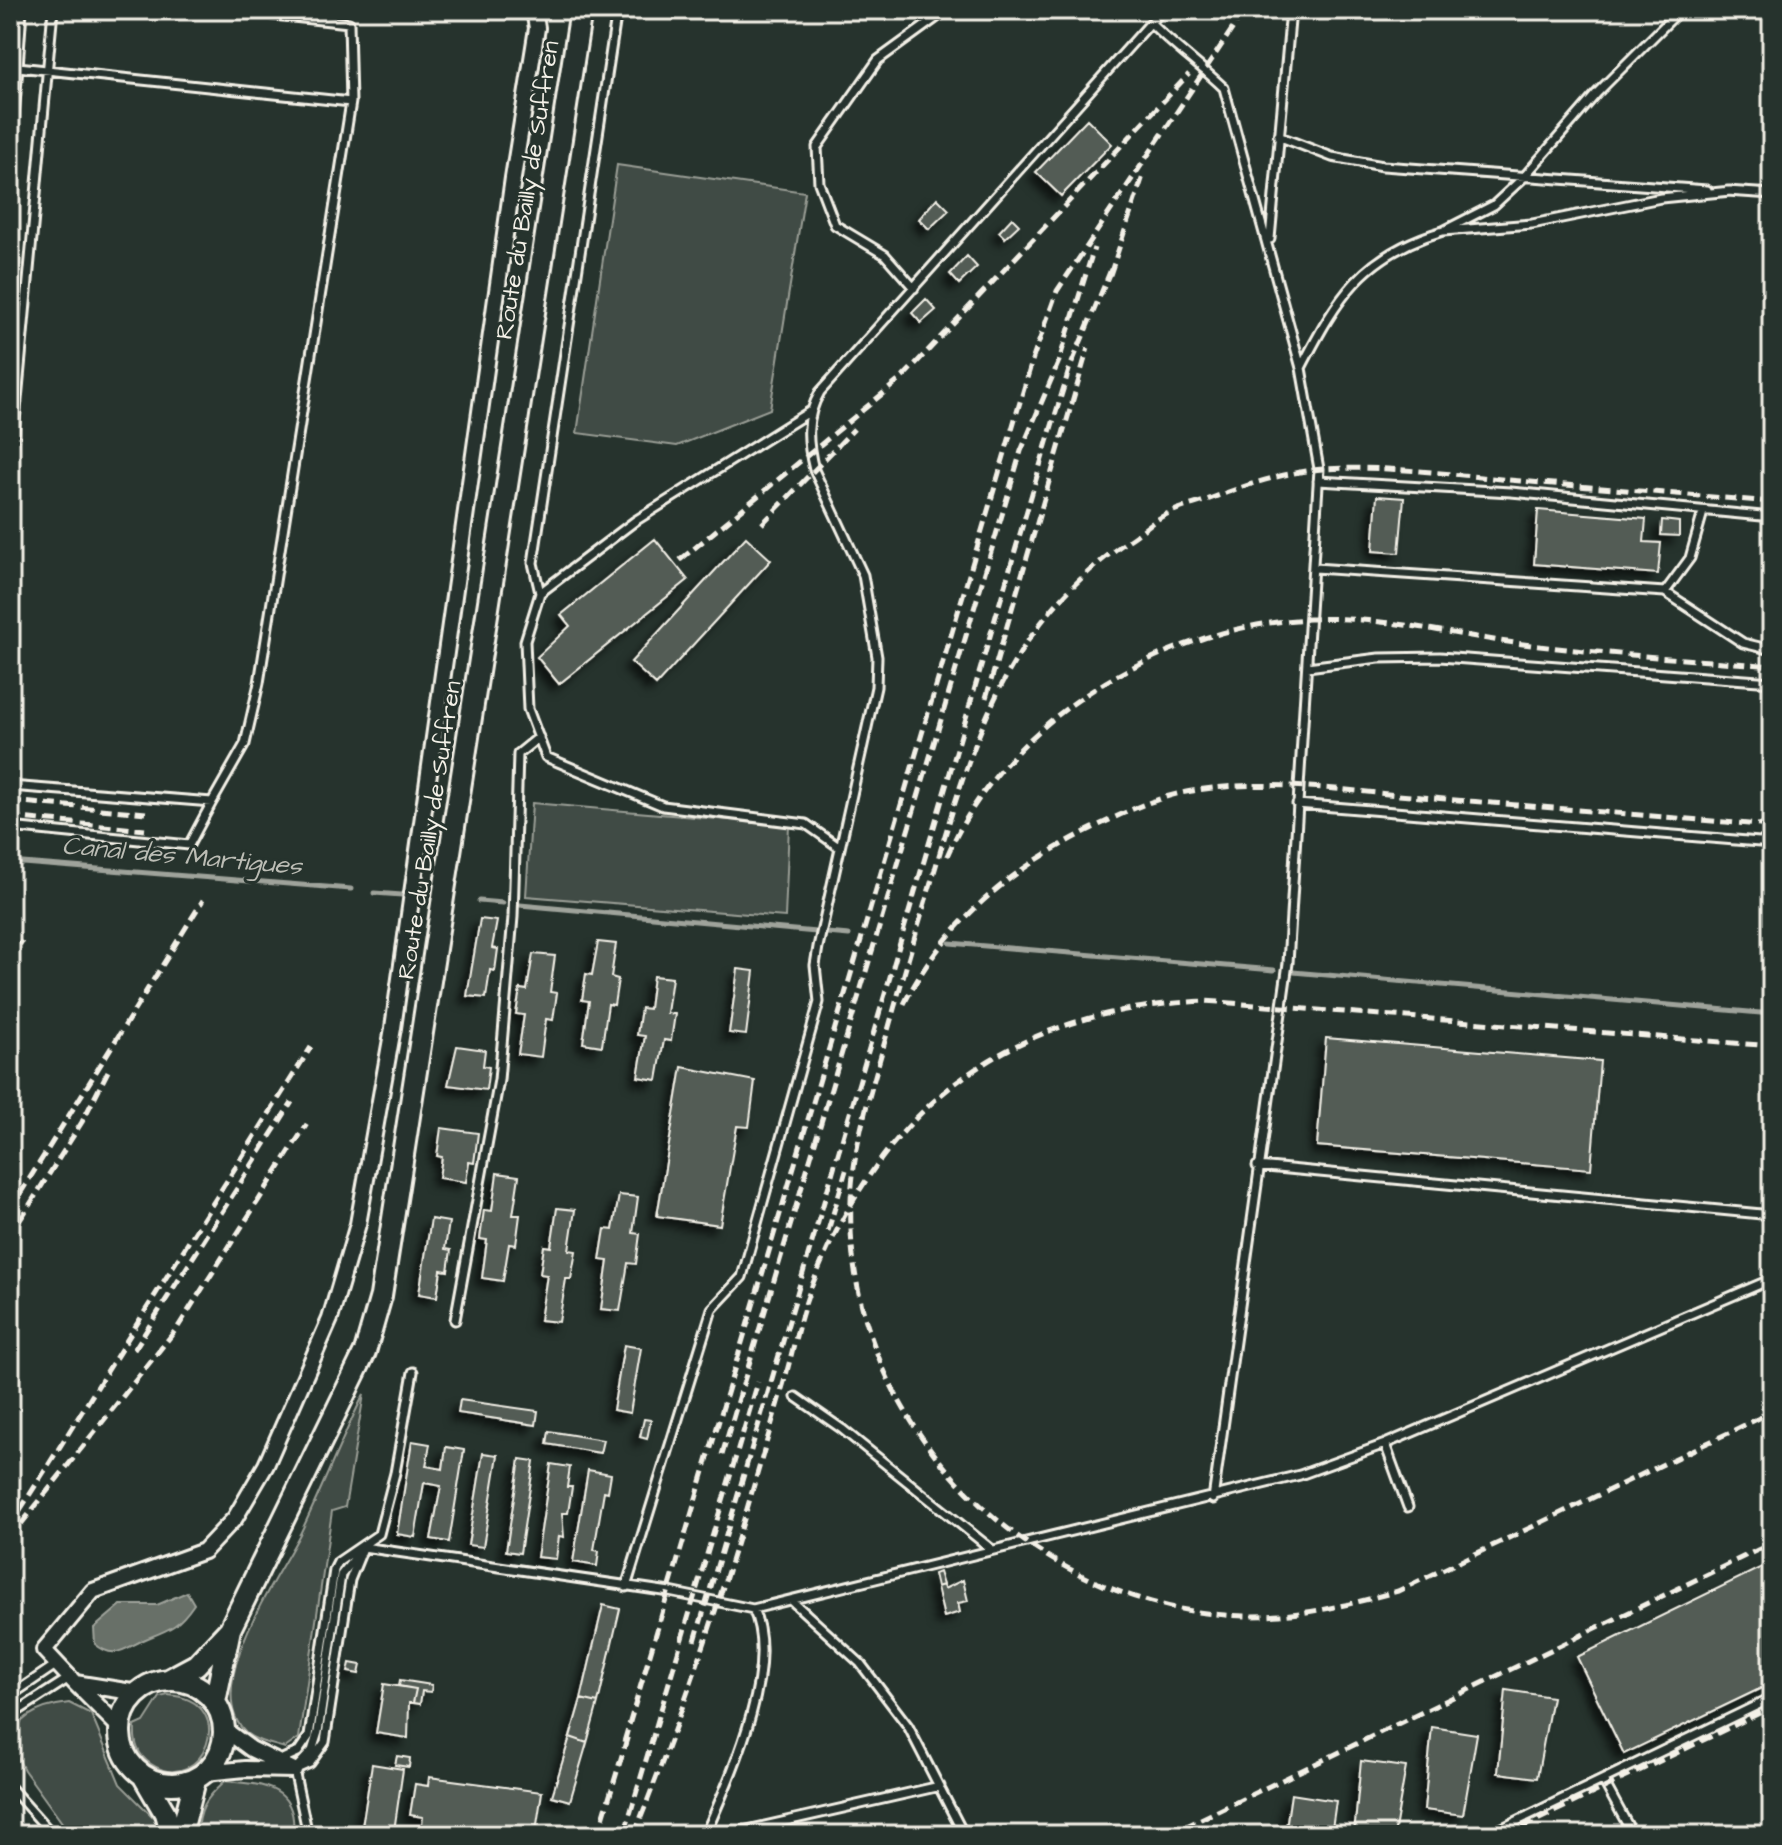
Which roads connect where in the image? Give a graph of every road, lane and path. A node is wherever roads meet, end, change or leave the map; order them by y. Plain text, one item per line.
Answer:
1 (22, 10) edge
2 (53, 10) edge
3 (227, 10) edge
4 (534, 10) edge
5 (581, 10) edge
6 (617, 10) edge
7 (947, 10) edge
8 (1162, 10) edge
9 (1291, 10) edge
10 (1680, 10) edge
11 (1151, 23) junction
12 (14, 67) edge
13 (47, 70) junction
14 (351, 102) junction
15 (1278, 136) junction
16 (10, 166) edge
17 (1523, 178) junction
18 (1731, 191) junction
19 (1772, 194) edge
20 (1443, 231) junction
21 (1269, 243) junction
22 (914, 288) junction
23 (1301, 368) junction
24 (809, 412) junction
25 (10, 476) edge
26 (1318, 481) junction
27 (1703, 512) junction
28 (1772, 517) edge
29 (1315, 568) junction
30 (1665, 592) junction
31 (540, 593) junction
32 (1772, 650) edge
33 (1307, 667) junction
34 (1772, 682) edge
35 (539, 737) junction
36 (10, 786) edge
37 (212, 802) junction
38 (1297, 804) junction
39 (10, 827) edge
40 (1772, 843) edge
41 (840, 848) junction
42 (1257, 1166) junction
43 (1772, 1215) edge
44 (1772, 1279) edge
45 (455, 1320) dead end
46 (413, 1372) dead end
47 (796, 1397) dead end
48 (1385, 1444) junction
49 (1213, 1499) junction
50 (1408, 1507) dead end
51 (363, 1547) junction
52 (990, 1548) junction
53 (626, 1587) junction
54 (792, 1601) junction
55 (753, 1609) junction
56 (230, 1629) junction
57 (57, 1664) junction
58 (72, 1680) junction
59 (168, 1680) junction
60 (138, 1693) junction
61 (10, 1696) edge
62 (1772, 1698) edge
63 (215, 1702) junction
64 (10, 1716) edge
65 (120, 1728) junction
66 (224, 1729) junction
67 (276, 1761) junction
68 (294, 1770) junction
69 (200, 1776) junction
70 (144, 1777) junction
71 (1603, 1780) junction
72 (940, 1786) junction
73 (10, 1787) edge
74 (53, 1835) edge
75 (171, 1835) edge
76 (181, 1835) edge
77 (308, 1835) edge
78 (705, 1835) edge
79 (725, 1835) edge
80 (964, 1835) edge
81 (1488, 1835) edge
82 (1633, 1835) edge

1 - 12 lane
2 - 13 lane
3 - 14 lane
4 - 57 street
5 - 56 main road, Route du Bailly de Suffren
6 - 31 lane
7 - 22 lane
8 - 11 lane
9 - 15 lane
10 - 17 lane
11 - 21 lane
11 - 22 lane
12 - 13 lane
12 - 16 lane
13 - 14 lane
13 - 25 lane
14 - 37 lane
15 - 17 lane
15 - 21 lane
17 - 18 lane
17 - 20 lane
18 - 19 lane
18 - 20 lane
20 - 23 lane
21 - 23 lane
22 - 24 lane
23 - 26 lane
24 - 31 lane
24 - 41 lane
26 - 27 lane
26 - 29 lane
27 - 28 lane
27 - 30 lane
29 - 30 lane
29 - 33 lane
30 - 32 lane
31 - 35 lane
33 - 34 lane
33 - 38 lane
35 - 41 lane
35 - 45 lane
36 - 37 lane
37 - 39 lane
38 - 40 lane
38 - 42 lane
41 - 53 lane
42 - 43 lane
42 - 49 lane
44 - 48 lane
46 - 51 lane
47 - 52 lane
48 - 49 lane
48 - 50 lane
49 - 52 lane
51 - 53 lane
51 - 67 lane
51 - 68 lane
52 - 54 lane
53 - 55 lane
54 - 55 lane
54 - 72 lane
55 - 78 lane
56 - 59 main road, Route du Bailly de Suffren
56 - 63 main road, Route du Bailly de Suffren
57 - 58 street
57 - 61 lane
58 - 60 street
58 - 64 lane
58 - 65 street
59 - 60 main road
59 - 63 main road
60 - 65 main road
62 - 71 lane
63 - 66 main road
65 - 70 main road
66 - 67 street
66 - 69 main road
67 - 68 street
68 - 69 street
68 - 77 lane
69 - 70 main road
69 - 76 main road
70 - 75 main road
71 - 81 lane
71 - 82 lane
72 - 79 lane
72 - 80 lane
73 - 74 lane

